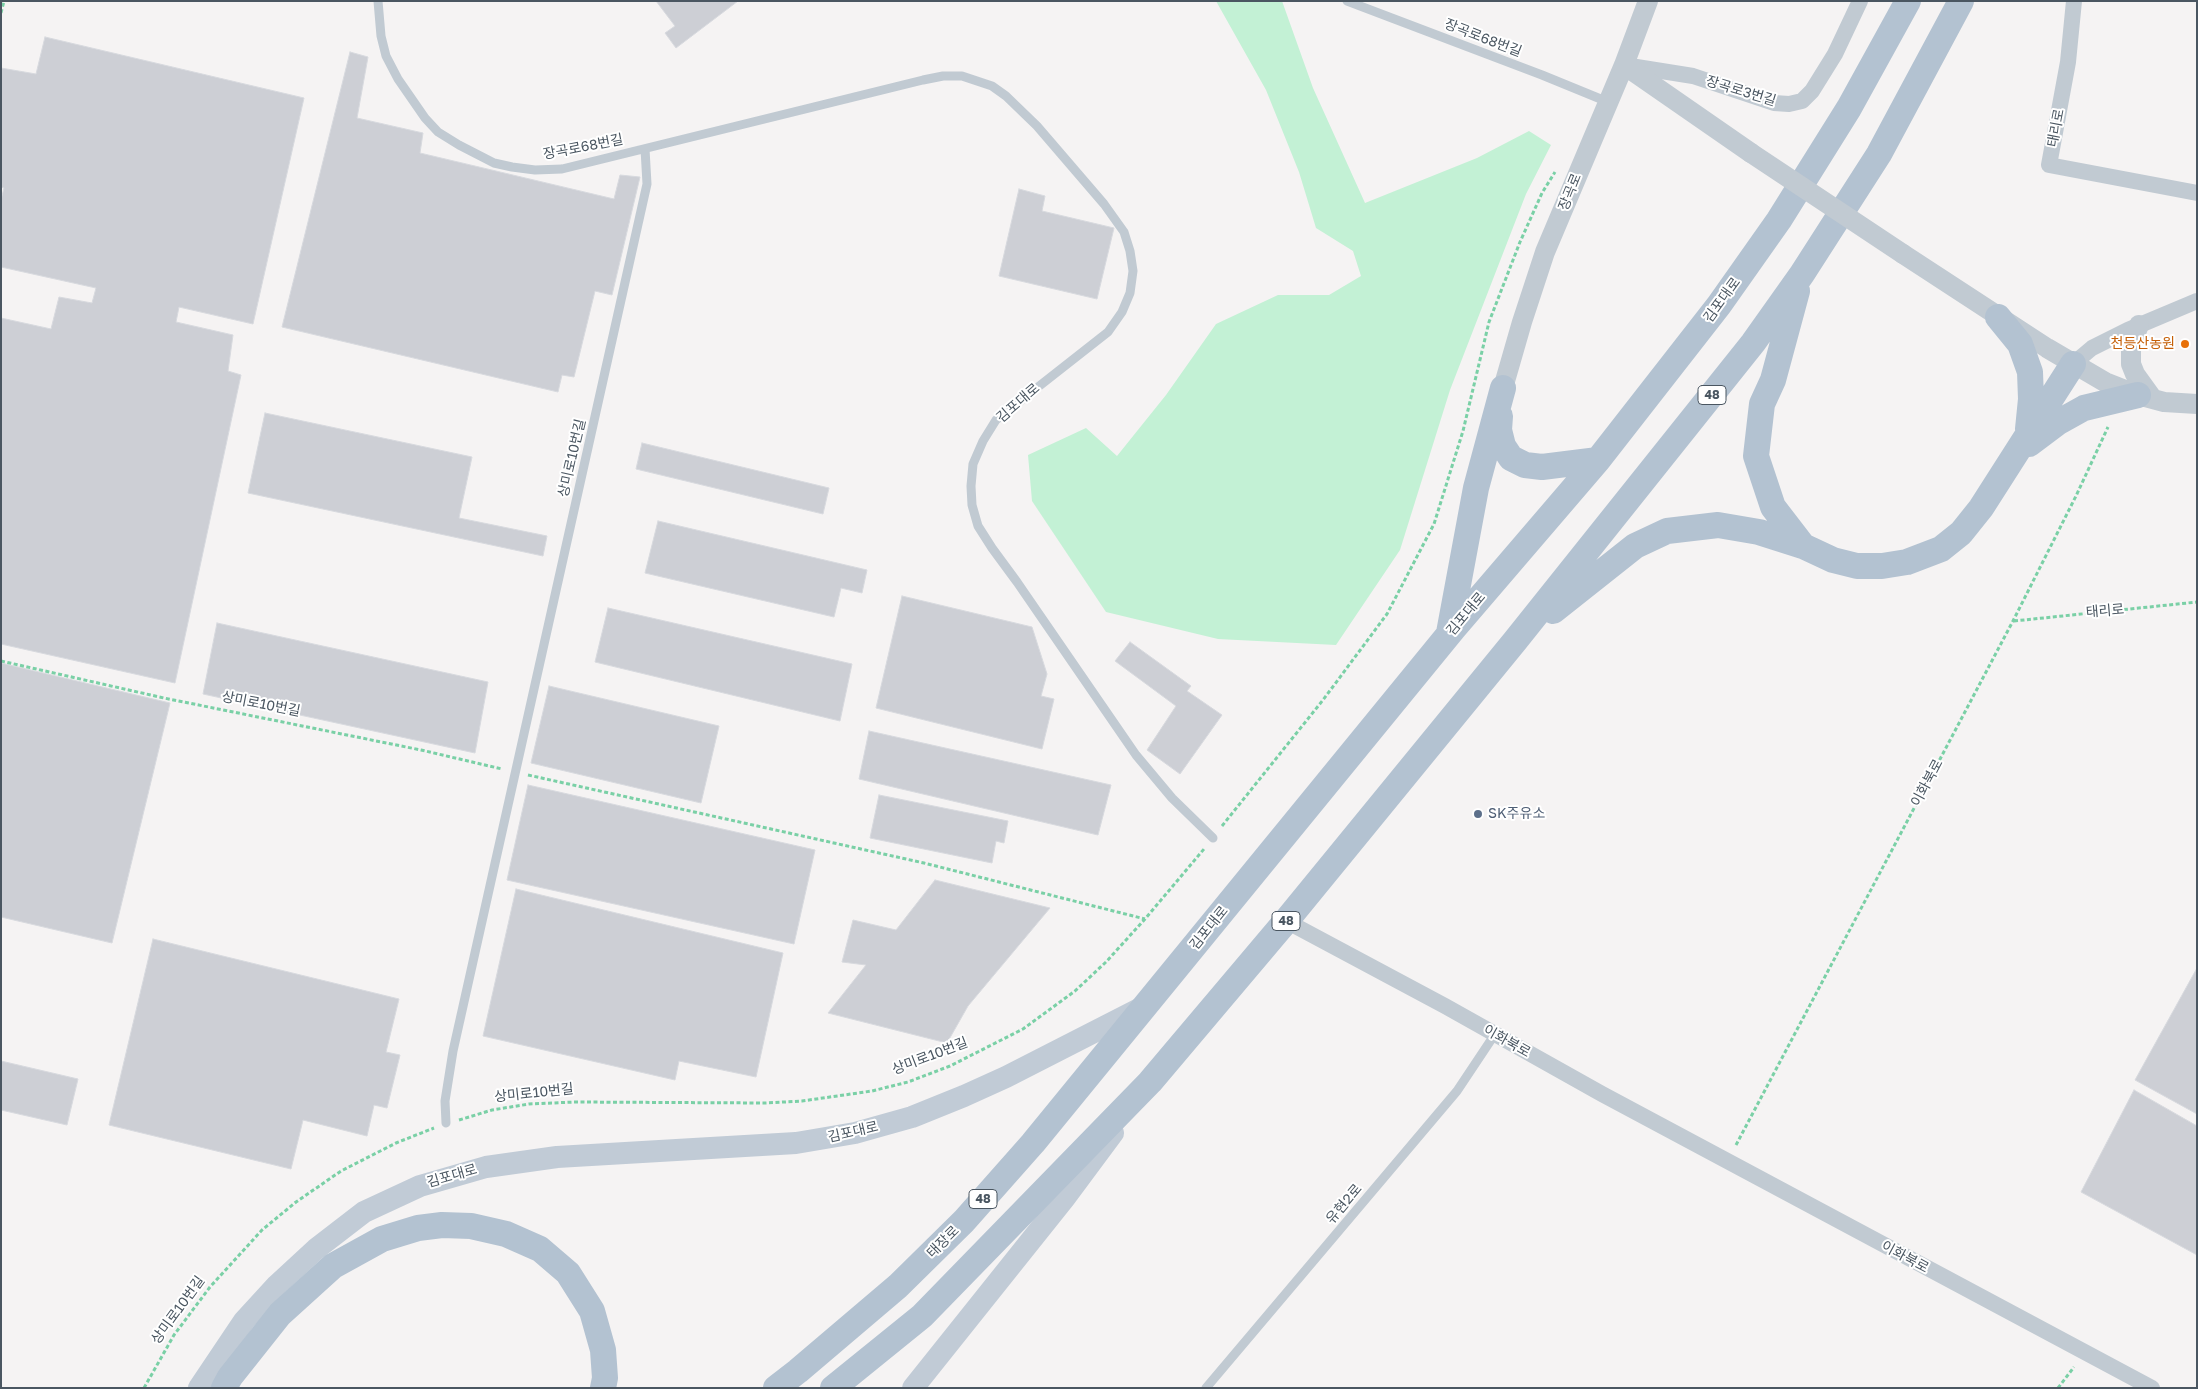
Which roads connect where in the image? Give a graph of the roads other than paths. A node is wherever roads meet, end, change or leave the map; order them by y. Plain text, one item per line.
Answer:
1 (378, 1) edge
2 (1347, 1) edge
3 (1648, 1) edge
4 (1860, 1) edge
5 (1908, 1) edge
6 (1962, 1) edge
7 (2074, 1) edge
8 (1624, 65) junction
9 (883, 89) joint
10 (1608, 102) junction
11 (645, 149) junction
12 (2197, 193) edge
13 (1802, 274) junction
14 (2196, 303) edge
15 (1998, 317) junction
16 (2139, 325) junction
17 (2073, 364) junction
18 (1503, 388) junction
19 (2136, 398) junction
20 (2197, 404) edge
21 (2021, 445) junction
22 (1598, 460) junction
23 (1803, 546) junction
24 (1449, 634) junction
25 (1515, 641) junction
26 (1213, 838) road end
27 (1286, 921) junction
28 (1146, 1006) junction
29 (1495, 1034) junction
30 (1150, 1082) junction
31 (446, 1124) road end
32 (199, 1388) edge
33 (224, 1388) edge
34 (604, 1388) edge
35 (776, 1388) edge
36 (832, 1388) edge
37 (913, 1388) edge
38 (1206, 1388) edge
39 (2152, 1388) edge

1 - 11 lane, 장곡로68번길
2 - 10 lane, 장곡로68번길
3 - 8 street, 장곡로
4 - 8 street, 장곡로3번길
5 - 22 main road, 김포대로 / 48
6 - 13 main road, 48
7 - 12 street, 태리로
8 - 10 street, 장곡로
8 - 15 street, bridge
9 - 11 lane, 장곡로68번길
9 - 26 lane, 김포대로
10 - 18 street, 장곡로
11 - 31 lane, 상미로10번길
13 - 23 main road
13 - 25 main road, 48
14 - 16 street
15 - 17 street
15 - 21 main road
16 - 17 street
16 - 19 street
17 - 19 street
17 - 21 main road
18 - 22 main road
18 - 24 main road
19 - 20 street
19 - 21 main road
21 - 23 main road
22 - 24 main road, 김포대로 / 48
23 - 25 main road
24 - 28 main road, 김포대로 / 48
25 - 27 main road, 48
27 - 29 street, 이화북로
27 - 30 main road, 48
28 - 32 main road, 김포대로
28 - 35 main road, 태장로 / 48
29 - 38 lane, 유현2로
29 - 39 street, 이화북로
30 - 36 main road, 48
30 - 37 main road
33 - 34 main road

